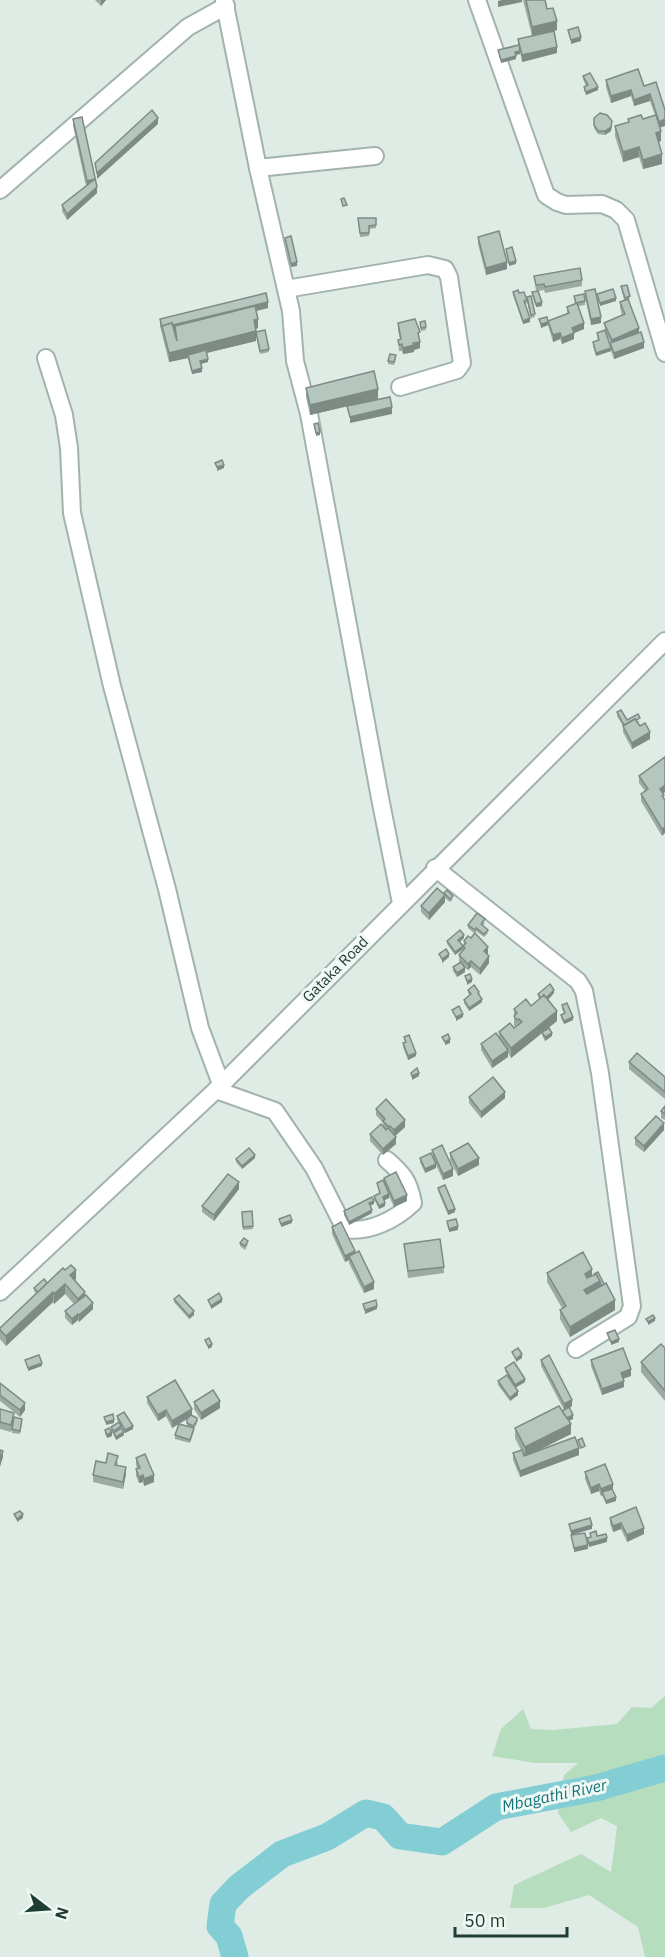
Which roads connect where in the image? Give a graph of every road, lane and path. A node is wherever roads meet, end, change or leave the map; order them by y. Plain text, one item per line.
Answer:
1 (477, 0) edge
2 (225, 3) edge
3 (375, 156) dead end
4 (258, 168) junction
5 (0, 190) edge
6 (286, 289) junction
7 (665, 353) edge
8 (46, 358) dead end
9 (400, 387) dead end
10 (665, 640) edge
11 (435, 868) junction
12 (401, 903) junction
13 (218, 1087) junction
14 (387, 1160) dead end
15 (0, 1292) edge
16 (576, 1349) dead end

1 - 7 street
2 - 4 street
2 - 5 street
3 - 4 street
4 - 6 street
6 - 9 street
6 - 12 street
8 - 13 street
10 - 11 street, Gataka Road
11 - 12 street, Gataka Road
11 - 16 street
12 - 13 street, Gataka Road
13 - 14 street
13 - 15 street, Gataka Road

